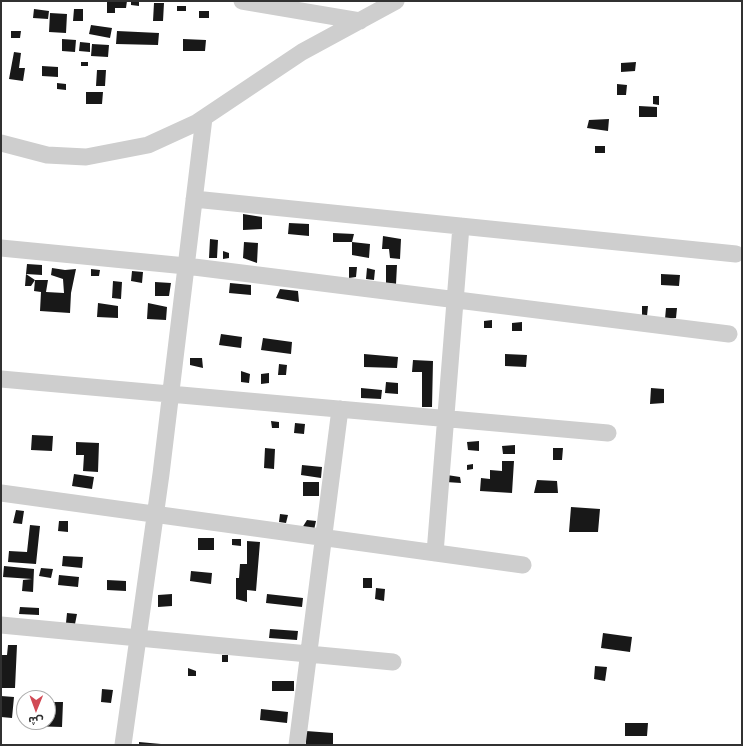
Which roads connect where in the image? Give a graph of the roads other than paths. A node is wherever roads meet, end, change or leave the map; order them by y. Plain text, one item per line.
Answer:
1 (242, 1) edge
2 (396, 1) edge
3 (360, 21) junction
4 (204, 118) junction
5 (1, 143) edge
6 (194, 199) junction
7 (461, 226) junction
8 (1, 248) edge
9 (736, 254) dead end
10 (186, 266) junction
11 (456, 300) junction
12 (729, 334) dead end
13 (1, 379) edge
14 (171, 394) junction
15 (340, 409) junction
16 (446, 419) junction
17 (608, 433) dead end
18 (1, 493) edge
19 (156, 514) junction
20 (323, 538) junction
21 (435, 553) junction
22 (522, 565) dead end
23 (1, 625) edge
24 (138, 638) junction
25 (309, 654) junction
26 (393, 662) dead end
27 (123, 745) edge
28 (297, 745) edge

1 - 3 street
2 - 3 street
3 - 4 street
4 - 5 street
4 - 6 street
6 - 7 street
6 - 10 street
7 - 9 street
7 - 11 street
8 - 10 street
10 - 11 street
10 - 14 street
11 - 12 street
11 - 16 street
13 - 14 street
14 - 15 street
14 - 19 street
15 - 16 street
15 - 20 street
16 - 17 street
16 - 21 street
18 - 19 street
19 - 20 street
19 - 24 street
20 - 21 street
20 - 25 street
21 - 22 street
23 - 24 street
24 - 25 street
24 - 27 street
25 - 26 street
25 - 28 street

